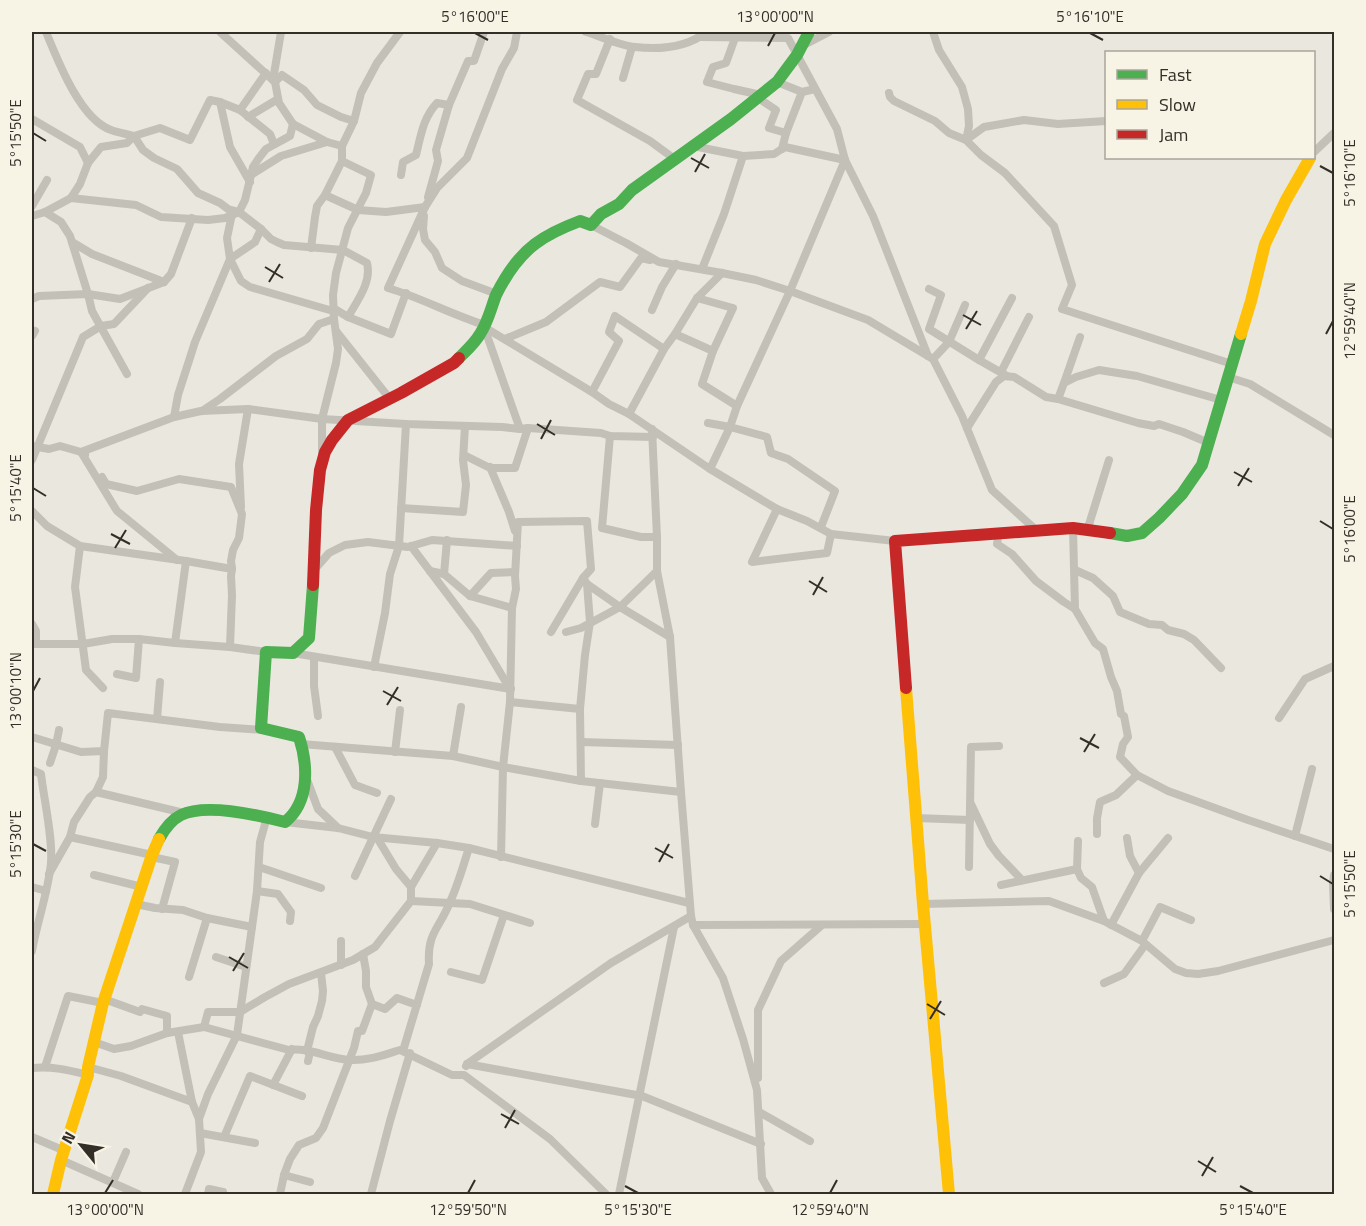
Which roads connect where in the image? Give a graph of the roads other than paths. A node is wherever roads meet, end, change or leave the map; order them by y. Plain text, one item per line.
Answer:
1 (46, 32) edge
2 (220, 32) edge
3 (282, 32) edge
4 (400, 32) edge
5 (484, 32) edge
6 (517, 32) edge
7 (586, 32) edge
8 (809, 32) edge
9 (829, 32) edge
10 (933, 32) edge
11 (703, 34) edge
12 (787, 35) edge
13 (735, 38) junction
14 (610, 39) junction
15 (632, 47) junction
16 (800, 50) junction
17 (271, 78) junction
18 (622, 78) dead end
19 (777, 82) junction
20 (815, 89) junction
21 (802, 92) junction
22 (889, 93) dead end
23 (759, 96) junction
24 (278, 99) junction
25 (220, 102) junction
26 (449, 105) junction
27 (240, 110) junction
28 (248, 117) junction
29 (32, 119) edge
30 (354, 121) junction
31 (1105, 121) edge
32 (293, 124) junction
33 (786, 133) junction
34 (1335, 133) edge
35 (134, 136) junction
36 (966, 140) junction
37 (327, 142) junction
38 (274, 144) junction
39 (342, 146) junction
40 (693, 146) junction
41 (782, 149) junction
42 (1315, 151) edge
43 (743, 156) junction
44 (1309, 159) edge
45 (676, 160) junction
46 (844, 160) junction
47 (342, 161) junction
48 (88, 163) junction
49 (401, 175) dead end
50 (251, 178) junction
51 (47, 180) dead end
52 (325, 195) junction
53 (71, 198) junction
54 (33, 202) edge
55 (425, 207) junction
56 (358, 210) junction
57 (45, 212) junction
58 (236, 213) junction
59 (32, 216) edge
60 (192, 218) junction
61 (591, 225) junction
62 (261, 229) junction
63 (72, 242) junction
64 (312, 248) junction
65 (343, 250) junction
66 (230, 259) junction
67 (659, 262) junction
68 (676, 264) junction
69 (702, 269) junction
70 (722, 273) junction
71 (164, 282) junction
72 (148, 288) junction
73 (929, 289) dead end
74 (790, 291) junction
75 (406, 293) junction
76 (88, 294) junction
77 (497, 294) junction
78 (34, 296) edge
79 (698, 298) junction
80 (1012, 298) dead end
81 (965, 305) dead end
82 (652, 310) dead end
83 (334, 313) junction
84 (348, 316) junction
85 (1029, 317) dead end
86 (101, 326) junction
87 (485, 326) junction
88 (335, 330) junction
89 (675, 334) junction
90 (1080, 337) dead end
91 (505, 339) junction
92 (949, 342) junction
93 (664, 349) junction
94 (713, 351) junction
95 (931, 358) junction
96 (980, 360) junction
97 (1232, 364) junction
98 (127, 374) dead end
99 (1004, 374) junction
100 (1228, 377) junction
101 (1064, 383) junction
102 (592, 392) junction
103 (390, 399) junction
104 (1058, 399) junction
105 (1221, 400) junction
106 (737, 406) junction
107 (248, 410) junction
108 (201, 411) junction
109 (629, 414) junction
110 (174, 417) junction
111 (322, 419) junction
112 (348, 420) junction
113 (708, 423) dead end
114 (406, 424) junction
115 (465, 426) junction
116 (730, 427) junction
117 (967, 428) junction
118 (524, 429) junction
119 (653, 433) junction
120 (1335, 435) edge
121 (610, 436) junction
122 (1209, 443) junction
123 (35, 447) edge
124 (81, 452) junction
125 (464, 455) junction
126 (32, 460) edge
127 (322, 460) junction
128 (1109, 460) dead end
129 (490, 467) junction
130 (710, 469) junction
131 (401, 508) junction
132 (777, 509) junction
133 (32, 511) edge
134 (242, 514) junction
135 (821, 527) junction
136 (1073, 528) junction
137 (1036, 530) junction
138 (1087, 531) junction
139 (994, 533) junction
140 (831, 534) junction
141 (657, 537) junction
142 (447, 540) junction
143 (517, 541) junction
144 (895, 542) junction
145 (80, 546) junction
146 (399, 546) junction
147 (411, 546) junction
148 (182, 560) junction
149 (232, 569) junction
150 (313, 570) junction
151 (1075, 570) junction
152 (429, 571) junction
153 (657, 571) junction
154 (515, 572) junction
155 (444, 574) junction
156 (585, 581) junction
157 (470, 596) junction
158 (620, 607) junction
159 (512, 608) junction
160 (1075, 609) junction
161 (590, 622) junction
162 (32, 624) edge
163 (551, 632) dead end
164 (566, 632) dead end
165 (670, 637) junction
166 (139, 639) junction
167 (175, 643) junction
168 (34, 644) edge
169 (83, 644) junction
170 (230, 647) junction
171 (266, 652) junction
172 (293, 653) junction
173 (314, 657) junction
174 (1335, 666) edge
175 (374, 667) junction
176 (1221, 668) dead end
177 (117, 674) dead end
178 (160, 682) dead end
179 (103, 688) dead end
180 (511, 689) junction
181 (510, 702) junction
182 (461, 707) dead end
183 (580, 708) junction
184 (400, 710) dead end
185 (318, 716) dead end
186 (1279, 718) dead end
187 (157, 719) junction
188 (58, 730) dead end
189 (271, 731) junction
190 (32, 738) edge
191 (581, 742) junction
192 (301, 744) junction
193 (678, 745) junction
194 (56, 746) junction
195 (999, 746) dead end
196 (335, 747) junction
197 (104, 751) junction
198 (395, 752) junction
199 (453, 756) junction
200 (50, 764) dead end
201 (503, 767) junction
202 (1312, 769) dead end
203 (32, 770) edge
204 (1137, 774) junction
205 (306, 777) junction
206 (581, 781) junction
207 (600, 783) junction
208 (96, 792) junction
209 (681, 792) junction
210 (377, 793) dead end
211 (391, 799) dead end
212 (970, 801) junction
213 (184, 813) junction
214 (267, 818) junction
215 (916, 818) junction
216 (970, 820) junction
217 (285, 822) junction
218 (595, 824) dead end
219 (338, 828) junction
220 (1096, 834) dead end
221 (374, 836) junction
222 (1295, 836) junction
223 (70, 837) junction
224 (1127, 838) dead end
225 (1168, 838) dead end
226 (1078, 842) dead end
227 (437, 843) junction
228 (469, 848) junction
229 (1335, 849) edge
230 (152, 856) junction
231 (501, 857) junction
232 (259, 867) junction
233 (969, 867) dead end
234 (1077, 869) junction
235 (1139, 873) junction
236 (49, 874) junction
237 (94, 875) dead end
238 (355, 876) dead end
239 (1335, 876) edge
240 (1022, 880) junction
241 (1001, 885) dead end
242 (32, 887) edge
243 (142, 887) junction
244 (411, 887) junction
245 (321, 888) dead end
246 (46, 891) junction
247 (257, 891) junction
248 (411, 901) junction
249 (689, 903) junction
250 (136, 904) junction
251 (450, 904) junction
252 (922, 904) junction
253 (162, 909) junction
254 (1335, 909) edge
255 (504, 915) junction
256 (207, 918) junction
257 (1191, 920) dead end
258 (290, 921) dead end
259 (692, 921) junction
260 (530, 923) dead end
261 (1108, 923) junction
262 (925, 924) junction
263 (822, 925) junction
264 (252, 927) junction
265 (674, 927) junction
266 (33, 931) edge
267 (1335, 940) edge
268 (341, 941) dead end
269 (1143, 943) junction
270 (32, 951) edge
271 (363, 954) junction
272 (216, 957) dead end
273 (340, 965) junction
274 (246, 968) junction
275 (451, 972) dead end
276 (321, 973) junction
277 (189, 977) dead end
278 (1104, 983) dead end
279 (104, 1001) junction
280 (372, 1004) junction
281 (417, 1005) junction
282 (240, 1012) junction
283 (204, 1028) junction
284 (178, 1032) junction
285 (167, 1033) junction
286 (237, 1035) junction
287 (94, 1042) junction
288 (292, 1049) junction
289 (407, 1052) junction
290 (308, 1055) junction
291 (349, 1060) junction
292 (466, 1064) junction
293 (45, 1067) junction
294 (32, 1068) edge
295 (88, 1071) junction
296 (464, 1075) junction
297 (273, 1085) junction
298 (757, 1090) junction
299 (302, 1096) dead end
300 (639, 1096) junction
301 (192, 1102) junction
302 (759, 1112) junction
303 (199, 1119) junction
304 (200, 1133) junction
305 (32, 1137) edge
306 (224, 1137) junction
307 (810, 1141) dead end
308 (255, 1143) dead end
309 (761, 1144) junction
310 (126, 1152) dead end
311 (63, 1156) junction
312 (284, 1175) junction
313 (113, 1182) junction
314 (310, 1182) dead end
315 (223, 1192) dead end
316 (53, 1194) edge
317 (138, 1194) edge
318 (185, 1194) edge
319 (208, 1194) edge
320 (280, 1194) edge
321 (371, 1194) edge
322 (606, 1194) edge
323 (619, 1194) edge
324 (771, 1194) edge
325 (948, 1194) edge

1 - 35 street
2 - 17 street
3 - 17 street
4 - 30 street
5 - 26 street
6 - 55 street
7 - 14 street
8 - 16 street
9 - 16 street
10 - 36 street
11 - 13 street
11 - 15 street
12 - 13 street
12 - 16 street
13 - 23 street
14 - 15 street
14 - 45 street
15 - 18 street
16 - 19 street
16 - 20 street
17 - 24 street
17 - 27 street
17 - 30 street
19 - 21 street
19 - 23 street
20 - 21 street
20 - 46 street
21 - 33 street
22 - 36 street
23 - 33 street
23 - 40 street
24 - 28 street
24 - 32 street
25 - 27 street
25 - 35 street
25 - 50 street
26 - 49 street
26 - 55 street
27 - 28 street
28 - 38 street
29 - 48 street
30 - 39 street
31 - 36 street
32 - 37 street
32 - 38 street
33 - 41 street
34 - 42 street
35 - 48 street
35 - 58 street
36 - 97 street
37 - 39 street
37 - 50 street
38 - 50 street
39 - 47 street
40 - 43 street
40 - 45 street
41 - 43 street
41 - 46 street
43 - 69 street
44 - 97 street
45 - 61 street
46 - 74 street
46 - 95 street
47 - 52 street
47 - 56 street
48 - 53 street
50 - 58 street
51 - 54 street
52 - 56 street
52 - 64 street
53 - 57 street
53 - 60 street
55 - 56 street
55 - 75 street
55 - 77 street
56 - 65 street
57 - 59 street
57 - 63 street
58 - 60 street
58 - 62 street
58 - 66 street
60 - 71 street
61 - 67 street
61 - 77 street
62 - 64 street
62 - 66 street
63 - 71 street
63 - 76 street
64 - 65 street
65 - 83 street
65 - 84 street
66 - 83 street
66 - 110 street
67 - 68 street
67 - 91 street
68 - 69 street
68 - 82 street
69 - 70 street
70 - 74 street
70 - 79 street
71 - 72 street
72 - 76 street
72 - 86 street
73 - 92 street
74 - 95 street
74 - 106 street
75 - 84 street
75 - 87 street
76 - 78 street
76 - 86 street
77 - 87 street
79 - 89 street
79 - 94 street
80 - 96 street
81 - 92 street
83 - 84 street
83 - 88 street
83 - 108 street
85 - 99 street
86 - 98 street
86 - 123 street
87 - 91 street
87 - 103 street
87 - 118 street
88 - 103 street
88 - 111 street
89 - 93 street
89 - 94 street
90 - 101 street
91 - 102 street
92 - 95 street
92 - 96 street
93 - 102 street
93 - 109 street
94 - 106 street
95 - 117 street
96 - 99 street
97 - 100 street
99 - 104 street
99 - 117 street
100 - 105 street
100 - 120 street
101 - 104 street
101 - 105 street
102 - 109 street
103 - 112 street
104 - 122 street
105 - 122 street
106 - 116 street
107 - 108 street
107 - 111 street
107 - 134 street
108 - 110 street
109 - 119 street
110 - 124 street
111 - 112 street
111 - 127 street
112 - 114 street
112 - 127 street
113 - 116 street
114 - 115 street
114 - 131 street
115 - 118 street
115 - 125 street
116 - 130 street
116 - 135 street
117 - 137 street
118 - 121 street
118 - 129 street
119 - 121 street
119 - 130 street
119 - 141 street
121 - 141 street
122 - 138 street
123 - 124 street
123 - 126 street
124 - 134 street
124 - 148 street
125 - 129 street
125 - 131 street
127 - 150 street
128 - 138 street
129 - 143 street
130 - 132 street
131 - 146 street
132 - 135 street
132 - 140 street
133 - 145 street
134 - 149 street
135 - 140 street
136 - 137 street
136 - 138 street
136 - 151 street
137 - 139 street
139 - 144 street
139 - 160 street
140 - 144 street
141 - 153 street
142 - 143 street
142 - 147 street
142 - 155 street
143 - 154 street
143 - 156 street
144 - 215 street
145 - 148 street
145 - 169 street
146 - 147 street
146 - 150 street
146 - 175 street
147 - 152 street
148 - 149 street
148 - 167 street
149 - 170 street
150 - 172 street
151 - 160 street
151 - 176 street
152 - 155 street
152 - 180 street
153 - 158 street
153 - 165 street
154 - 157 street
154 - 159 street
155 - 157 street
156 - 158 street
156 - 161 street
156 - 163 street
157 - 159 street
158 - 161 street
158 - 165 street
159 - 180 street
160 - 204 street
161 - 164 street
161 - 183 street
162 - 168 street
165 - 193 street
166 - 167 street
166 - 169 street
166 - 177 street
167 - 170 street
168 - 169 street
169 - 179 street
170 - 171 street
171 - 172 street
171 - 189 street
172 - 173 street
173 - 175 street
173 - 185 street
174 - 186 street
175 - 180 street
178 - 187 street
180 - 181 street
181 - 183 street
181 - 201 street
182 - 199 street
183 - 191 street
184 - 198 street
187 - 189 street
187 - 197 street
188 - 194 street
189 - 192 street
190 - 194 street
191 - 193 street
191 - 206 street
192 - 196 street
192 - 205 street
193 - 209 street
194 - 197 street
194 - 200 street
195 - 212 street
196 - 198 street
196 - 210 street
197 - 208 street
198 - 199 street
199 - 201 street
201 - 206 street
201 - 231 street
202 - 222 street
203 - 236 street
204 - 220 street
204 - 222 street
205 - 217 street
205 - 219 street
206 - 207 street
207 - 209 street
207 - 218 street
208 - 213 street
208 - 223 street
209 - 249 street
211 - 221 street
212 - 216 street
212 - 240 street
213 - 214 street
213 - 230 street
214 - 217 street
214 - 232 street
215 - 216 street
215 - 252 street
216 - 233 street
217 - 219 street
219 - 221 street
221 - 227 street
221 - 238 street
221 - 244 street
222 - 229 street
223 - 230 street
223 - 236 street
224 - 235 street
225 - 235 street
226 - 234 street
227 - 228 street
227 - 244 street
228 - 231 street
228 - 251 street
230 - 243 street
230 - 253 street
231 - 249 street
232 - 245 street
232 - 247 street
234 - 240 street
234 - 261 street
235 - 261 street
236 - 246 street
237 - 243 street
239 - 254 street
240 - 241 street
242 - 246 street
243 - 250 street
244 - 248 street
246 - 266 street
247 - 258 street
247 - 264 street
248 - 251 street
248 - 271 street
249 - 259 street
250 - 253 street
250 - 279 street
251 - 255 street
251 - 281 street
252 - 261 street
252 - 262 street
253 - 256 street
255 - 260 street
255 - 275 street
256 - 264 street
256 - 277 street
257 - 269 street
259 - 263 street
259 - 265 street
259 - 298 street
261 - 269 street
262 - 263 street
262 - 325 street
263 - 298 street
264 - 274 street
265 - 292 street
265 - 300 street
266 - 270 street
267 - 269 street
268 - 273 street
269 - 278 street
271 - 273 street
271 - 280 street
272 - 274 street
273 - 276 street
274 - 282 street
276 - 282 street
276 - 290 street
279 - 285 street
279 - 287 street
279 - 293 street
280 - 281 street
280 - 291 street
281 - 289 street
282 - 283 street
282 - 286 street
283 - 284 street
283 - 286 street
284 - 285 street
284 - 301 street
285 - 287 street
286 - 288 street
286 - 303 street
287 - 295 street
288 - 290 street
288 - 297 street
289 - 291 street
289 - 296 street
289 - 321 street
290 - 291 street
291 - 312 street
292 - 296 street
292 - 300 street
293 - 294 street
293 - 295 street
295 - 301 street
295 - 311 street
296 - 322 street
297 - 299 street
297 - 306 street
298 - 302 street
300 - 309 street
300 - 323 street
301 - 303 street
302 - 307 street
302 - 309 street
303 - 304 street
304 - 306 street
304 - 318 street
305 - 311 street
306 - 308 street
309 - 324 street
310 - 313 street
311 - 313 street
311 - 316 street
312 - 314 street
312 - 320 street
313 - 317 street
315 - 319 street

